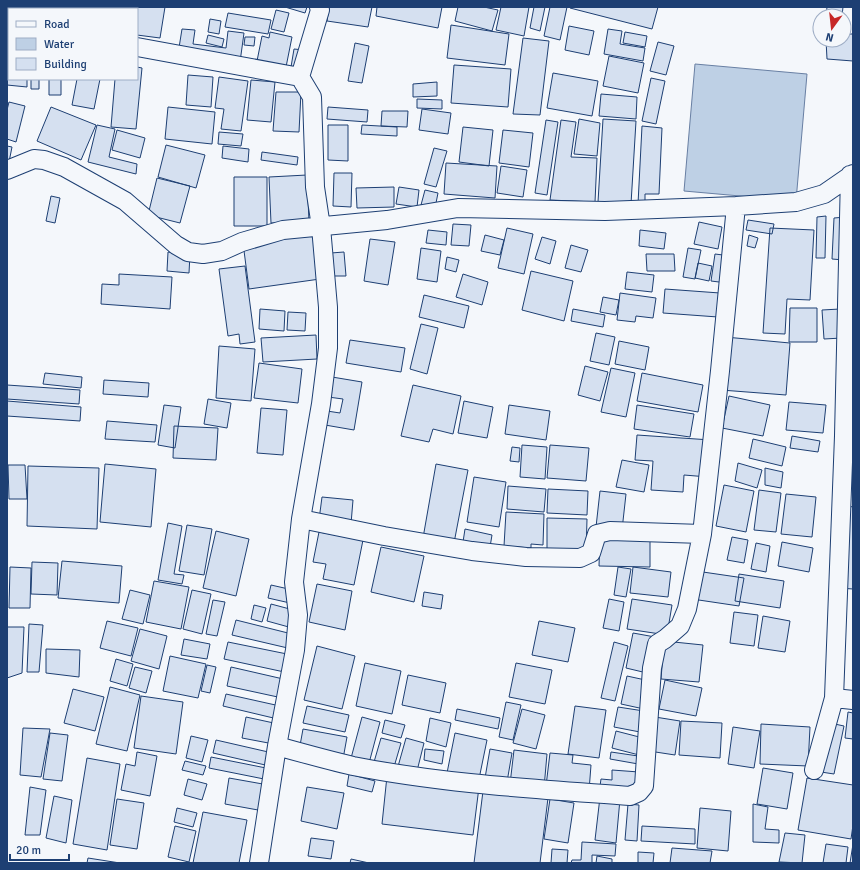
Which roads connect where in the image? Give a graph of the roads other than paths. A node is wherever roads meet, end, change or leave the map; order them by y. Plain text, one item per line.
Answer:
1 (319, 7) edge
2 (138, 48) edge
3 (300, 78) junction
4 (7, 170) edge
5 (851, 175) edge
6 (736, 206) junction
7 (321, 227) junction
8 (301, 520) junction
9 (702, 534) junction
10 (834, 698) junction
11 (853, 700) edge
12 (276, 746) junction
13 (814, 770) dead end
14 (259, 863) edge

1 - 3 street
2 - 3 street
3 - 7 street
4 - 7 street
5 - 6 street
5 - 10 street
6 - 7 street
6 - 9 street
7 - 8 street
8 - 9 street
8 - 12 street
9 - 12 street
10 - 11 street
10 - 13 street
12 - 14 street

